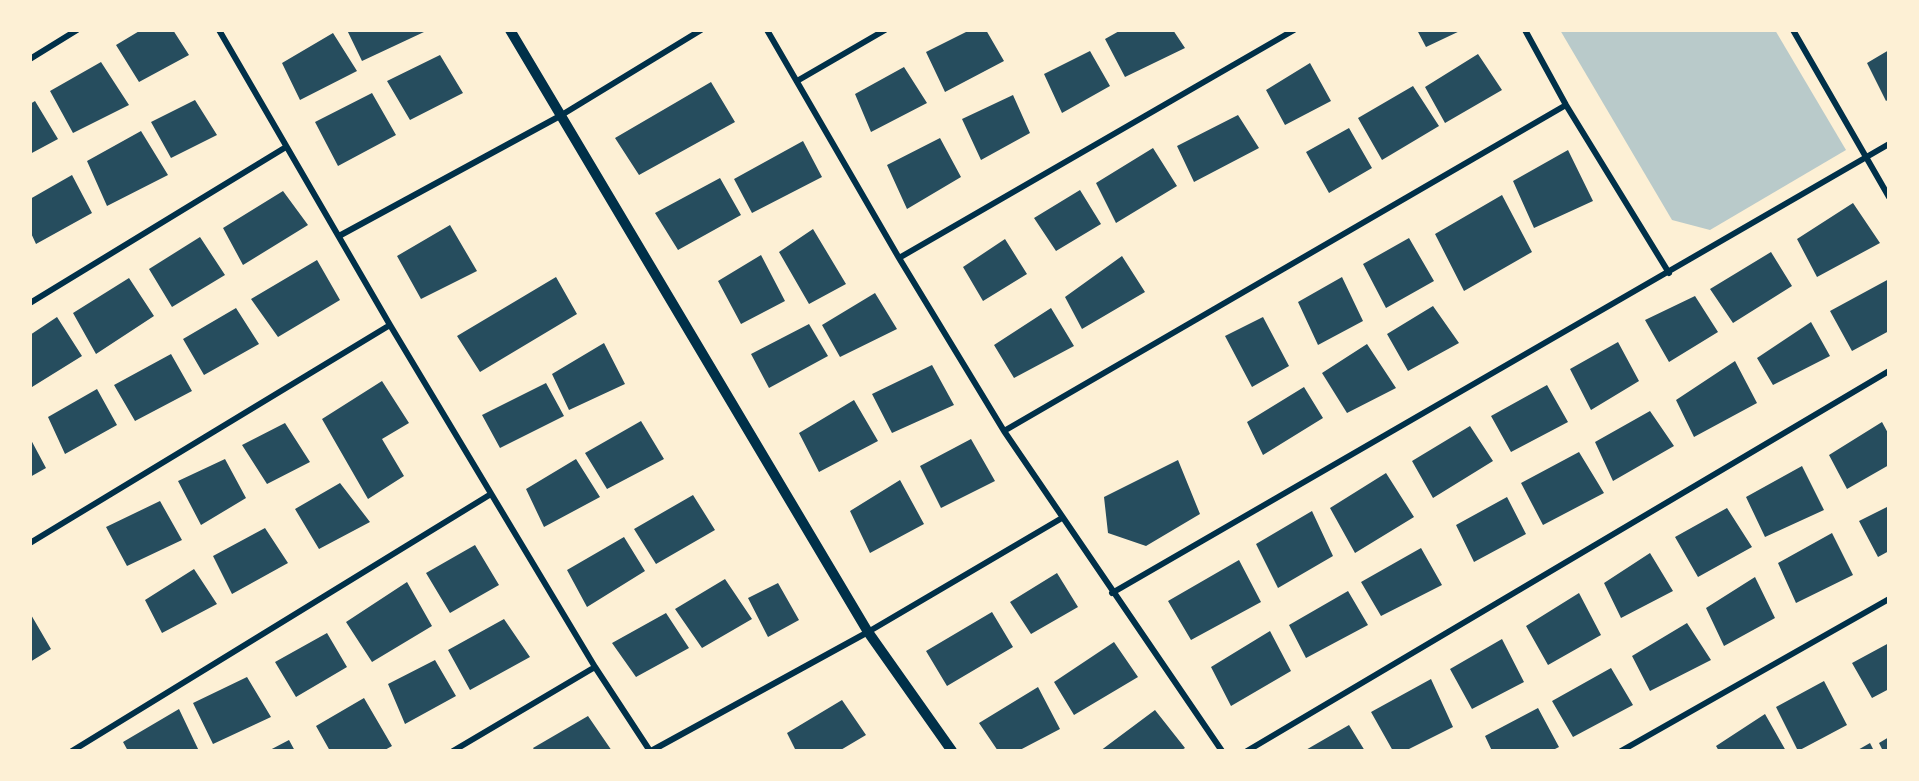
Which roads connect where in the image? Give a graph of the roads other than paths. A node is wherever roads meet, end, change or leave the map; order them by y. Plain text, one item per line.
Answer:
1 (77, 30) edge
2 (219, 30) edge
3 (510, 30) edge
4 (701, 30) edge
5 (767, 30) edge
6 (885, 30) edge
7 (1294, 30) edge
8 (1525, 30) edge
9 (1793, 30) edge
10 (30, 58) edge
11 (797, 81) junction
12 (1566, 105) junction
13 (560, 116) junction
14 (1889, 144) edge
15 (286, 147) junction
16 (1866, 158) junction
17 (1889, 197) edge
18 (339, 236) junction
19 (899, 258) junction
20 (1669, 273) junction
21 (30, 303) edge
22 (390, 325) junction
23 (1889, 371) edge
24 (1004, 431) junction
25 (491, 494) junction
26 (1062, 518) junction
27 (30, 543) edge
28 (1112, 593) junction
29 (1889, 598) edge
30 (868, 632) junction
31 (595, 668) junction
32 (72, 751) edge
33 (453, 751) edge
34 (651, 751) edge
35 (952, 751) edge
36 (1222, 751) edge
37 (1247, 751) edge
38 (1621, 751) edge

1 - 10 street
2 - 15 street
3 - 13 street
4 - 13 street
5 - 11 street
6 - 11 street
7 - 19 street
8 - 12 street
9 - 16 street
11 - 19 street
12 - 20 street
12 - 24 street
13 - 18 street
13 - 30 street
14 - 16 street
15 - 18 street
15 - 21 street
16 - 17 street
16 - 20 street
18 - 22 street
19 - 24 street
20 - 28 street
22 - 25 street
22 - 27 street
23 - 37 street
24 - 26 street
25 - 31 street
25 - 32 street
26 - 28 street
26 - 30 street
28 - 36 street
29 - 38 street
30 - 34 street
30 - 35 street
31 - 33 street
31 - 34 street

